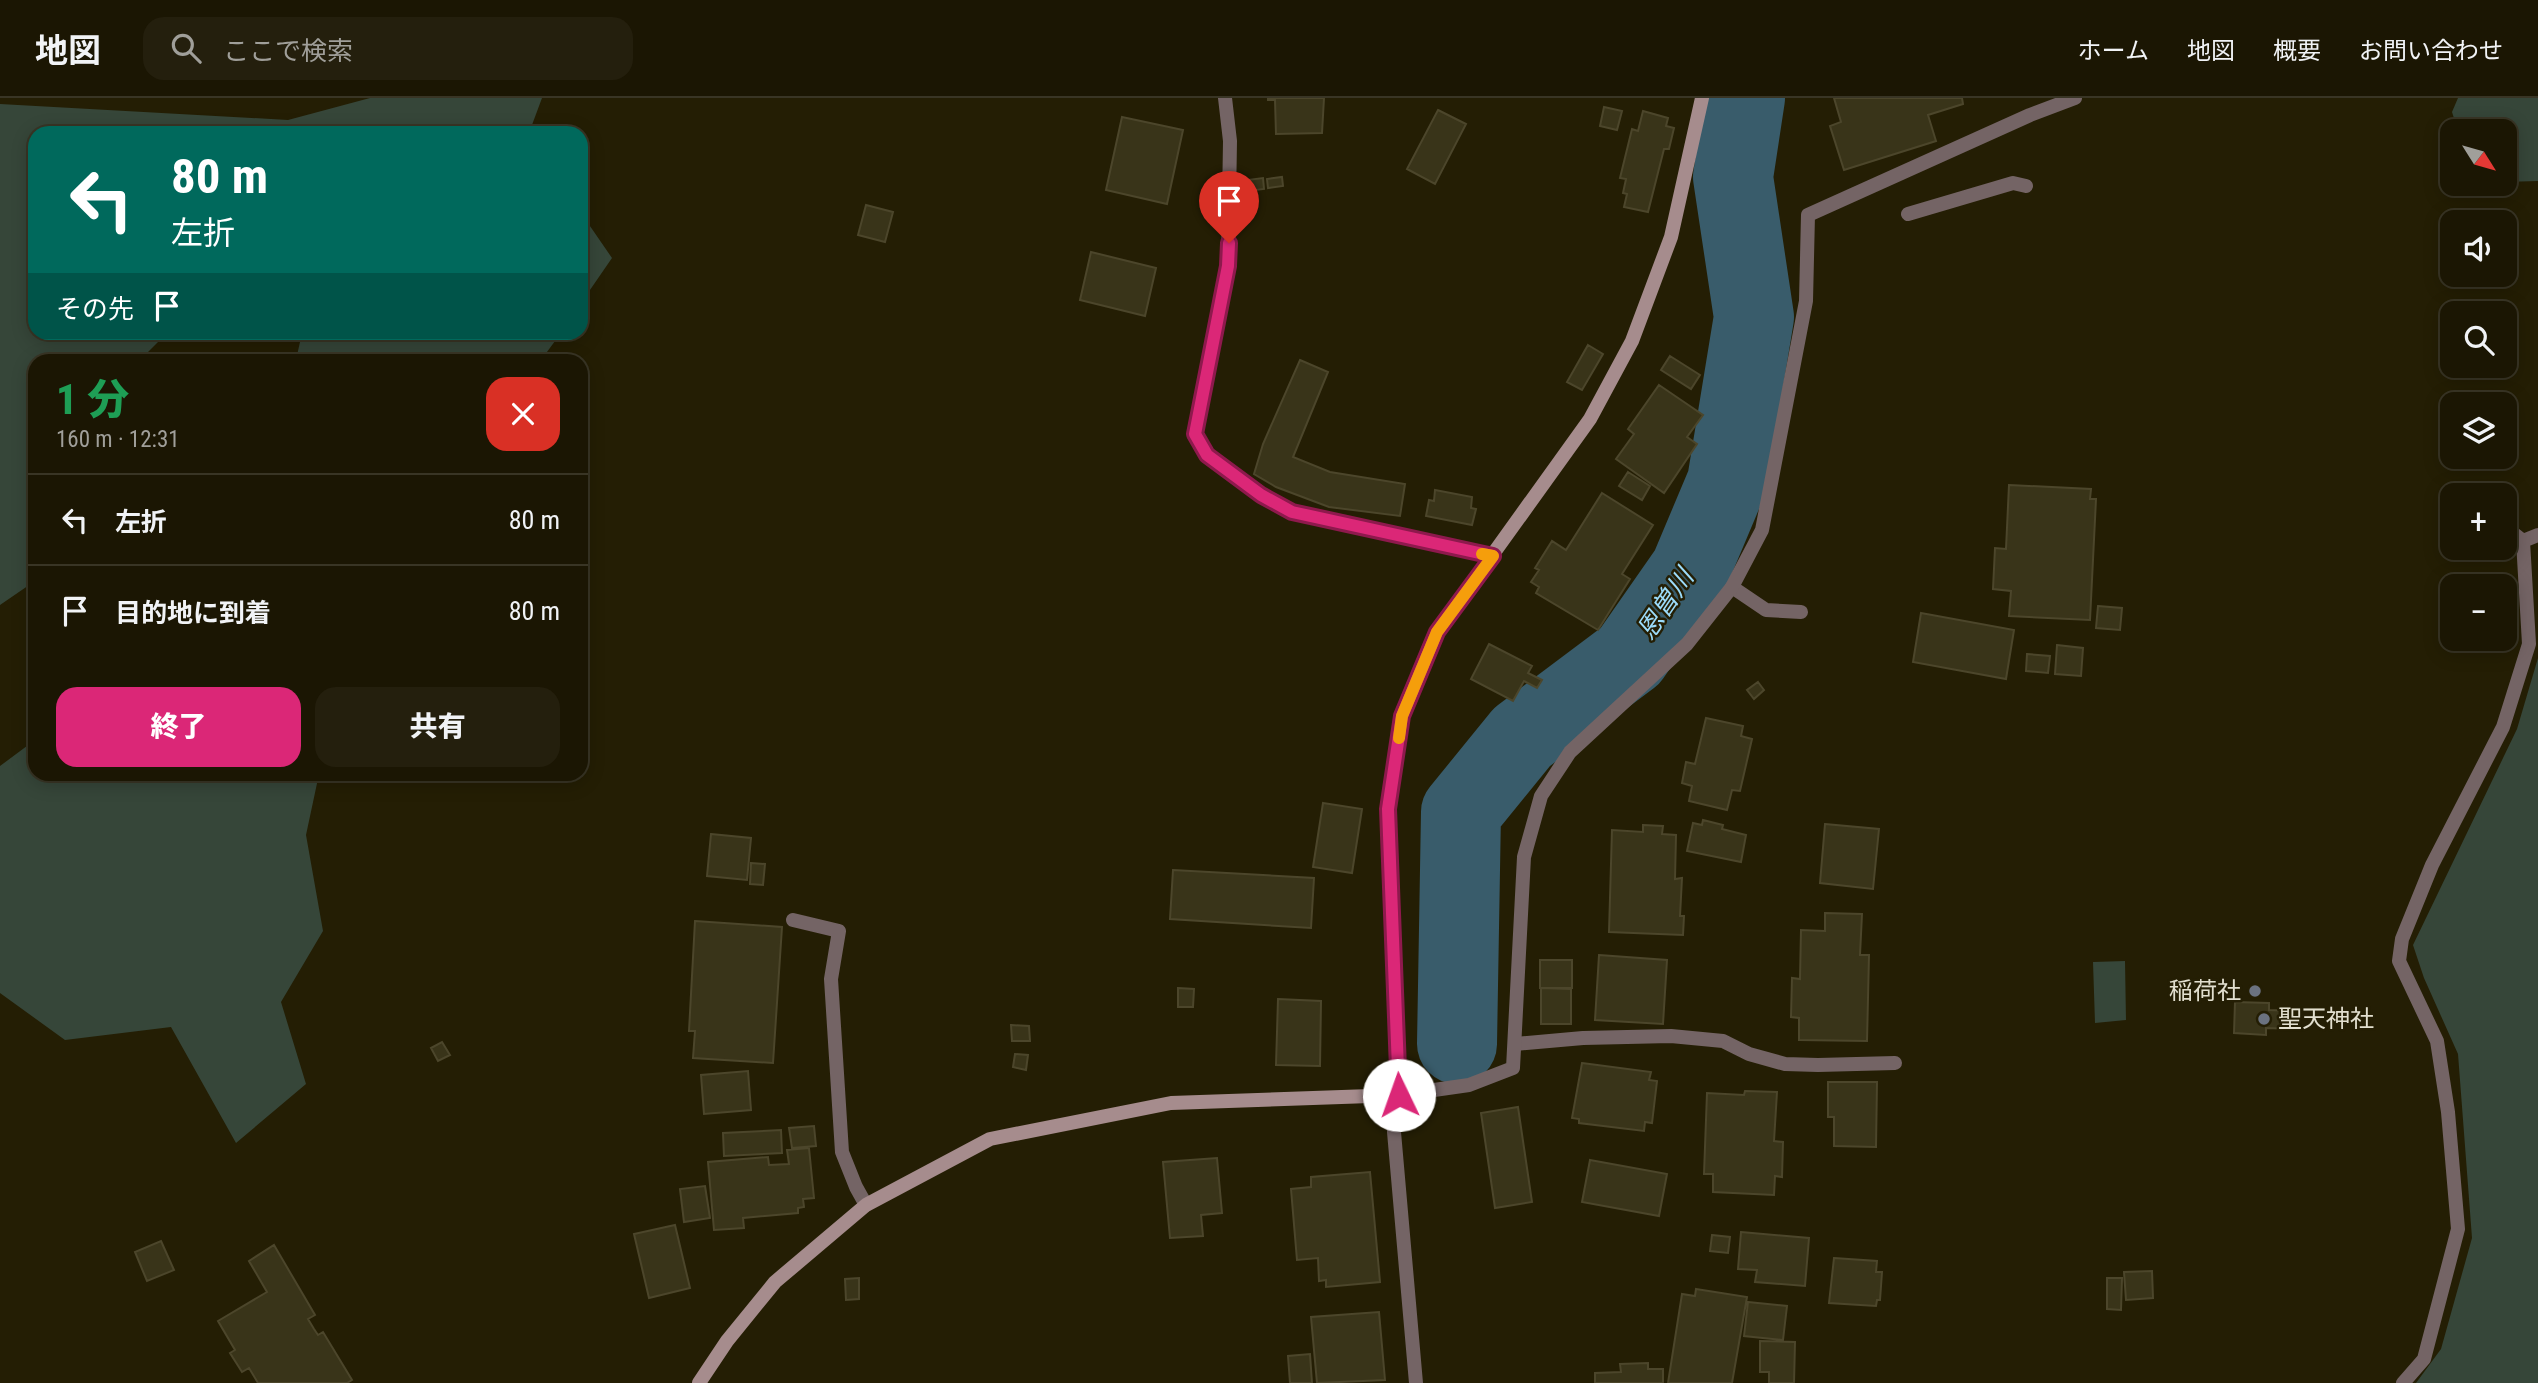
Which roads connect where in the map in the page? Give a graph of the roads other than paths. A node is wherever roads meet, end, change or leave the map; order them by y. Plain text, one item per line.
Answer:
1 (1225, 98) edge
2 (1702, 98) edge
3 (2075, 98) edge
4 (2026, 186) dead end
5 (1908, 214) dead end
6 (2538, 535) edge
7 (2517, 536) edge
8 (2523, 541) junction
9 (1493, 556) junction
10 (1732, 587) junction
11 (1801, 612) dead end
12 (793, 920) dead end
13 (1515, 1044) junction
14 (1895, 1063) dead end
15 (1399, 1095) junction
16 (866, 1205) junction
17 (699, 1383) edge
18 (1416, 1383) edge
19 (2403, 1383) edge

1 - 9 street
2 - 9 street
3 - 10 street
4 - 5 street
6 - 8 street
7 - 8 street
8 - 19 street
9 - 15 street
10 - 11 street
10 - 13 street
12 - 16 street
13 - 14 street
13 - 15 street
15 - 16 street
15 - 18 street
16 - 17 street

